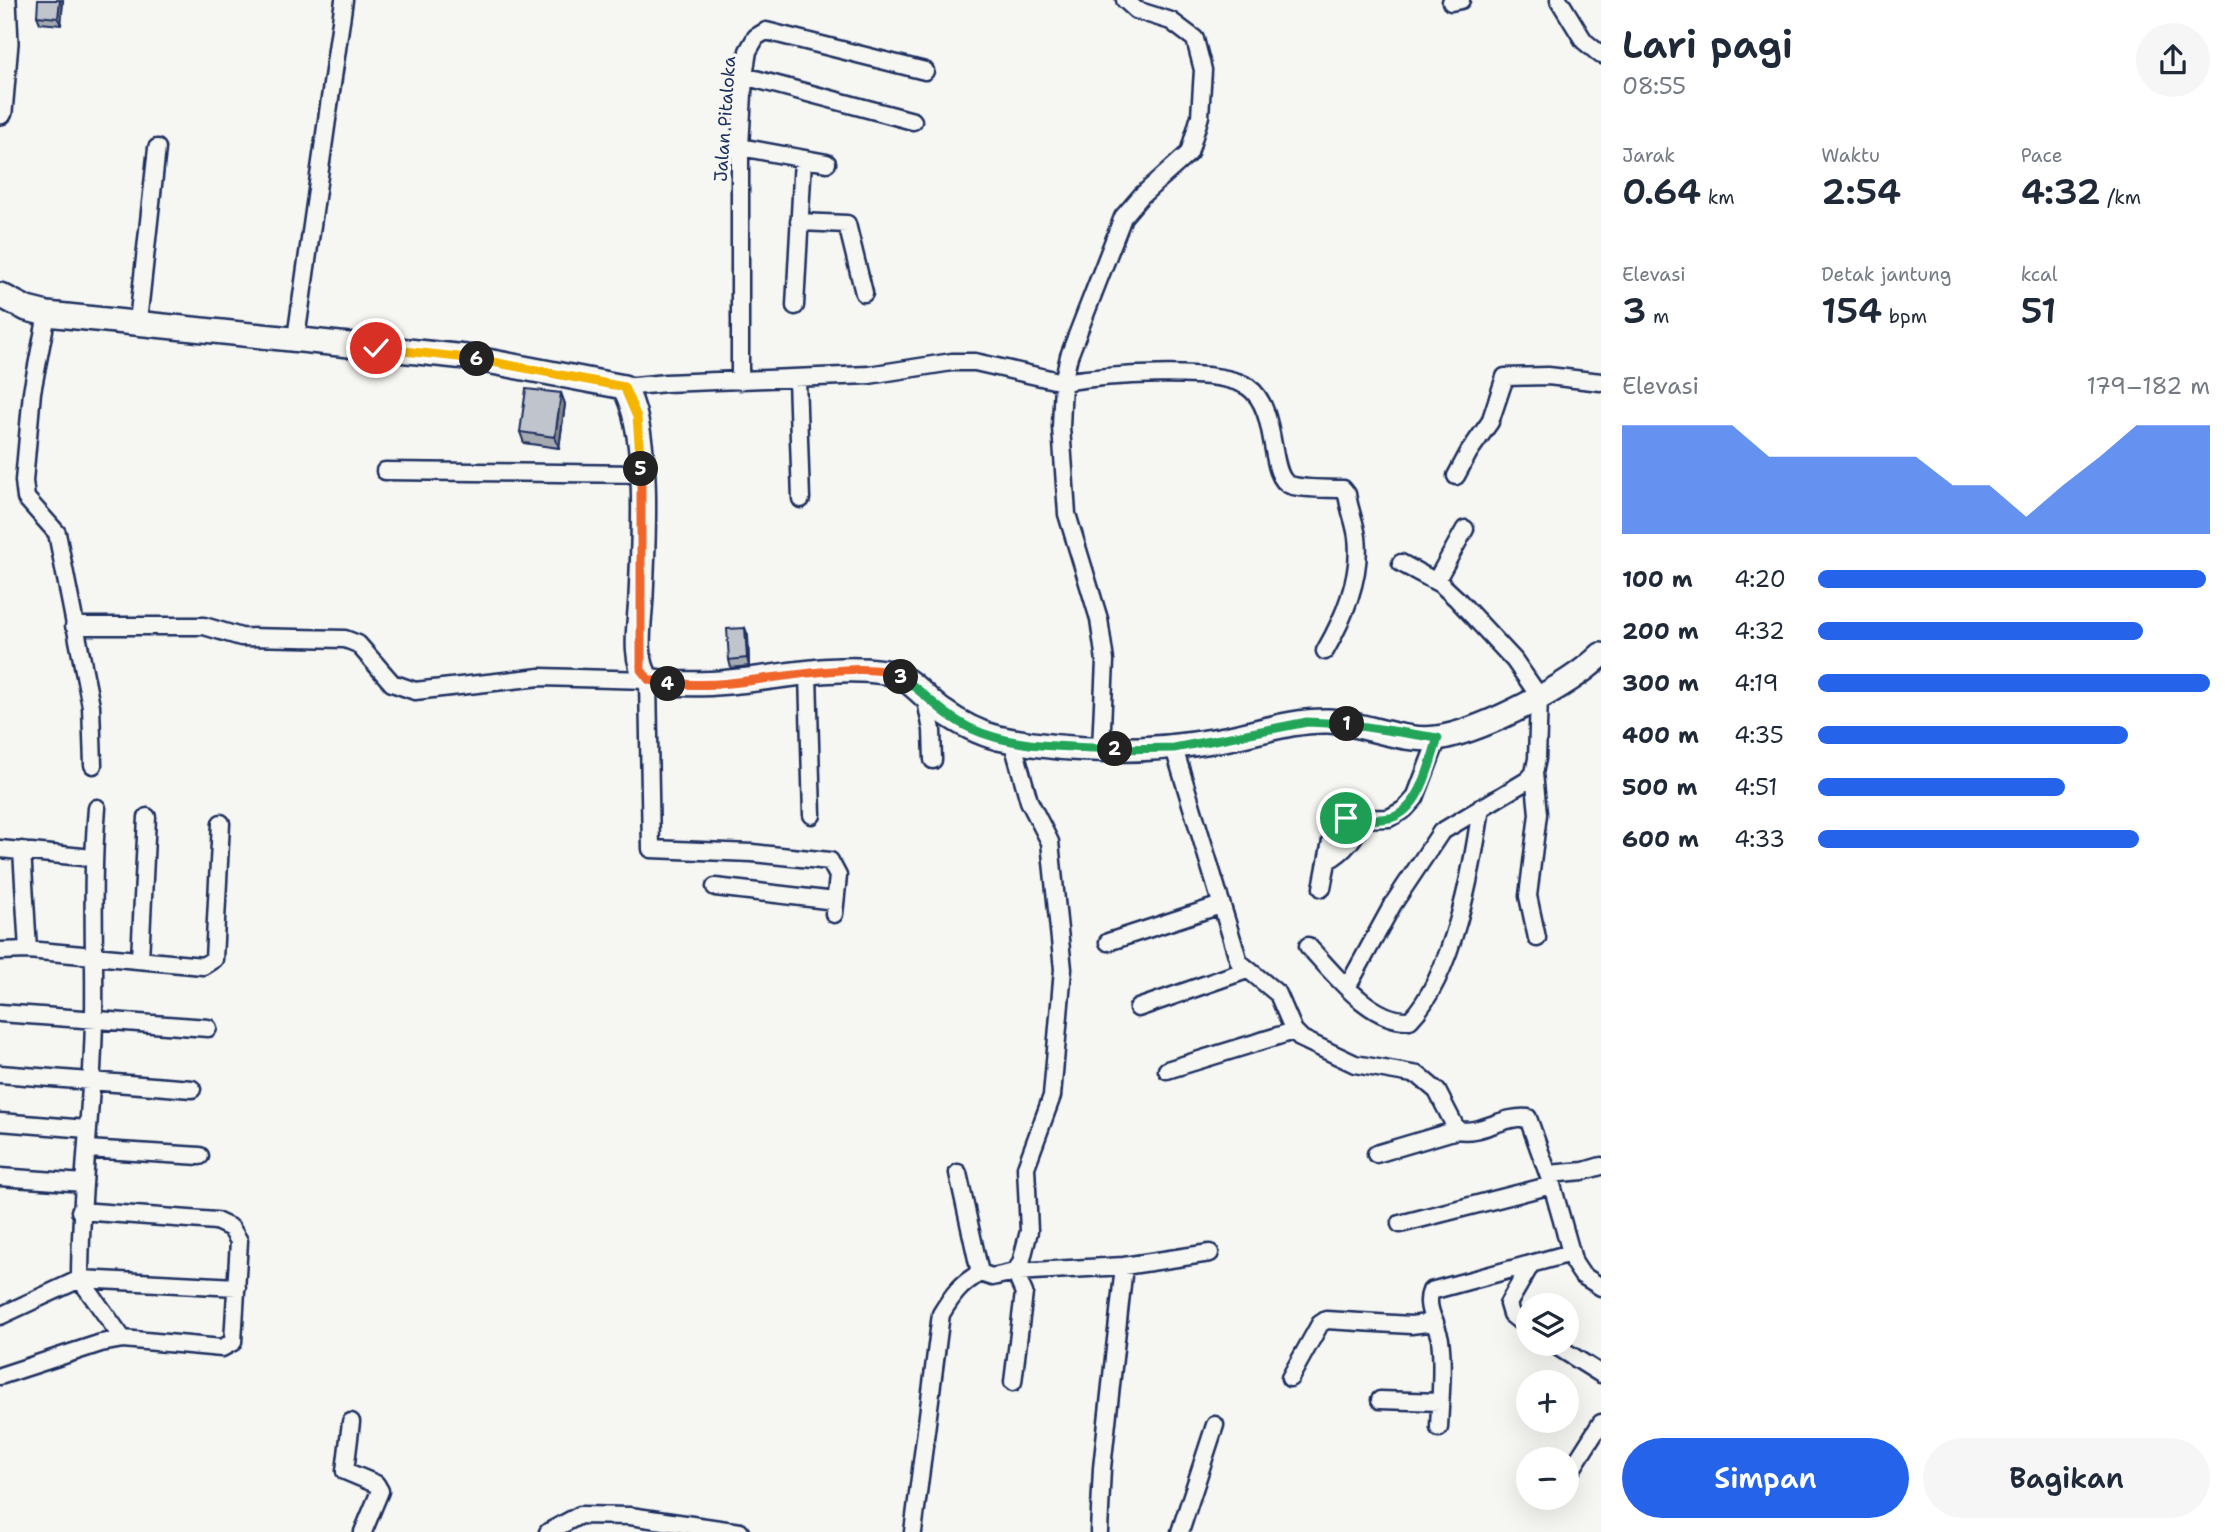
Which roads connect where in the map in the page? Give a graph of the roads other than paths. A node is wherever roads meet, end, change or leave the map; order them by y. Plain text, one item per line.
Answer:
1 (4, 0) edge
2 (344, 0) edge
3 (1125, 0) edge
4 (1559, 0) edge
5 (1601, 55) edge
6 (925, 71) dead end
7 (744, 76) junction
8 (0, 112) edge
9 (914, 121) dead end
10 (740, 147) junction
11 (157, 148) dead end
12 (803, 159) junction
13 (827, 163) dead end
14 (799, 222) junction
15 (864, 293) dead end
16 (0, 295) edge
17 (795, 306) dead end
18 (47, 314) junction
19 (138, 323) junction
20 (296, 338) junction
21 (797, 379) junction
22 (740, 381) junction
23 (1063, 382) junction
24 (1601, 382) edge
25 (624, 387) junction
26 (385, 471) dead end
27 (641, 474) junction
28 (1456, 476) dead end
29 (801, 499) dead end
30 (1465, 529) dead end
31 (1401, 563) dead end
32 (1436, 582) junction
33 (74, 626) junction
34 (1325, 651) dead end
35 (1601, 655) edge
36 (808, 674) junction
37 (649, 680) junction
38 (924, 695) junction
39 (1539, 696) junction
40 (1438, 738) junction
41 (1012, 740) junction
42 (1101, 748) junction
43 (1174, 748) junction
44 (933, 760) dead end
45 (93, 765) dead end
46 (1534, 773) junction
47 (1480, 807) junction
48 (97, 808) dead end
49 (812, 815) dead end
50 (147, 817) dead end
51 (221, 823) dead end
52 (0, 849) edge
53 (22, 850) junction
54 (93, 858) junction
55 (715, 887) dead end
56 (1322, 888) dead end
57 (1221, 905) junction
58 (1537, 938) dead end
59 (1108, 942) dead end
60 (1308, 946) dead end
61 (28, 950) junction
62 (0, 951) edge
63 (93, 956) junction
64 (140, 959) junction
65 (1247, 970) junction
66 (1348, 986) junction
67 (1138, 1008) dead end
68 (0, 1013) edge
69 (94, 1018) junction
70 (208, 1028) dead end
71 (1294, 1031) junction
72 (1167, 1070) dead end
73 (0, 1074) edge
74 (90, 1080) junction
75 (192, 1089) dead end
76 (0, 1122) edge
77 (87, 1129) junction
78 (1457, 1130) junction
79 (87, 1149) junction
80 (1377, 1154) dead end
81 (200, 1156) dead end
82 (1601, 1166) edge
83 (958, 1173) dead end
84 (0, 1177) edge
85 (1553, 1177) junction
86 (84, 1183) junction
87 (80, 1211) junction
88 (1399, 1224) dead end
89 (1210, 1253) dead end
90 (1571, 1254) junction
91 (1531, 1264) junction
92 (1124, 1266) junction
93 (1015, 1272) junction
94 (980, 1273) junction
95 (80, 1279) junction
96 (237, 1287) junction
97 (1601, 1287) edge
98 (0, 1316) edge
99 (1516, 1318) edge
100 (1435, 1322) junction
101 (123, 1339) junction
102 (1572, 1356) edge
103 (1601, 1374) edge
104 (0, 1376) edge
105 (1290, 1378) dead end
106 (1013, 1381) dead end
107 (1380, 1400) dead end
108 (1440, 1402) junction
109 (351, 1422) dead end
110 (1601, 1423) edge
111 (1215, 1425) dead end
112 (1439, 1428) dead end
113 (1579, 1458) edge
114 (685, 1527) edge
115 (363, 1532) edge
116 (548, 1532) edge
117 (740, 1532) edge
118 (913, 1532) edge
119 (1099, 1532) edge
120 (1180, 1532) edge

1 - 8 street
2 - 20 street
3 - 23 street
4 - 5 street
6 - 7 street, Jalan Pitaloka
7 - 9 street
7 - 10 street, Jalan Pitaloka
10 - 12 street
10 - 22 street, Jalan Pitaloka
11 - 19 street
12 - 13 street
12 - 14 street
14 - 15 street
14 - 17 street
16 - 18 street
18 - 19 street
18 - 33 street
19 - 20 street
20 - 25 street
21 - 22 street
21 - 23 street
21 - 29 street
22 - 25 street
23 - 34 street
23 - 42 street
24 - 28 street
25 - 27 street
26 - 27 street
27 - 37 street
30 - 32 street
31 - 32 street
32 - 39 street
33 - 37 street
33 - 45 street
35 - 39 street
36 - 37 street
36 - 38 street
36 - 49 street
37 - 55 street
38 - 41 street
38 - 44 street
39 - 40 street
39 - 46 street
40 - 43 street
40 - 56 street
41 - 42 street
41 - 93 street
42 - 43 street
43 - 57 street
46 - 47 street
46 - 58 street
47 - 66 street
47 - 66 street
48 - 54 street
50 - 64 street
51 - 64 street
52 - 53 street
53 - 54 street
53 - 61 street
54 - 63 street
57 - 59 street
57 - 65 street
60 - 66 street
61 - 62 street
61 - 63 street
63 - 64 street
63 - 69 street
65 - 67 street
65 - 71 street
68 - 69 street
69 - 70 street
69 - 74 street
71 - 72 street
71 - 78 street
73 - 74 street
74 - 75 street
74 - 77 street
76 - 77 street
77 - 79 street
78 - 80 street
78 - 85 street
79 - 81 street
79 - 86 street
82 - 85 street
83 - 94 street
84 - 86 street
85 - 88 street
85 - 90 street
86 - 87 street
87 - 95 street
87 - 96 street
89 - 92 street
90 - 91 street
90 - 97 street
91 - 99 street
91 - 100 street
92 - 93 street
92 - 119 street
93 - 94 street
93 - 106 street
94 - 118 street
95 - 96 street
95 - 98 street
95 - 101 street
96 - 101 street
100 - 105 street
100 - 108 street
101 - 104 street
102 - 103 street
107 - 108 street
108 - 112 street
109 - 115 street
110 - 113 street
111 - 120 street
114 - 116 street
114 - 117 street

